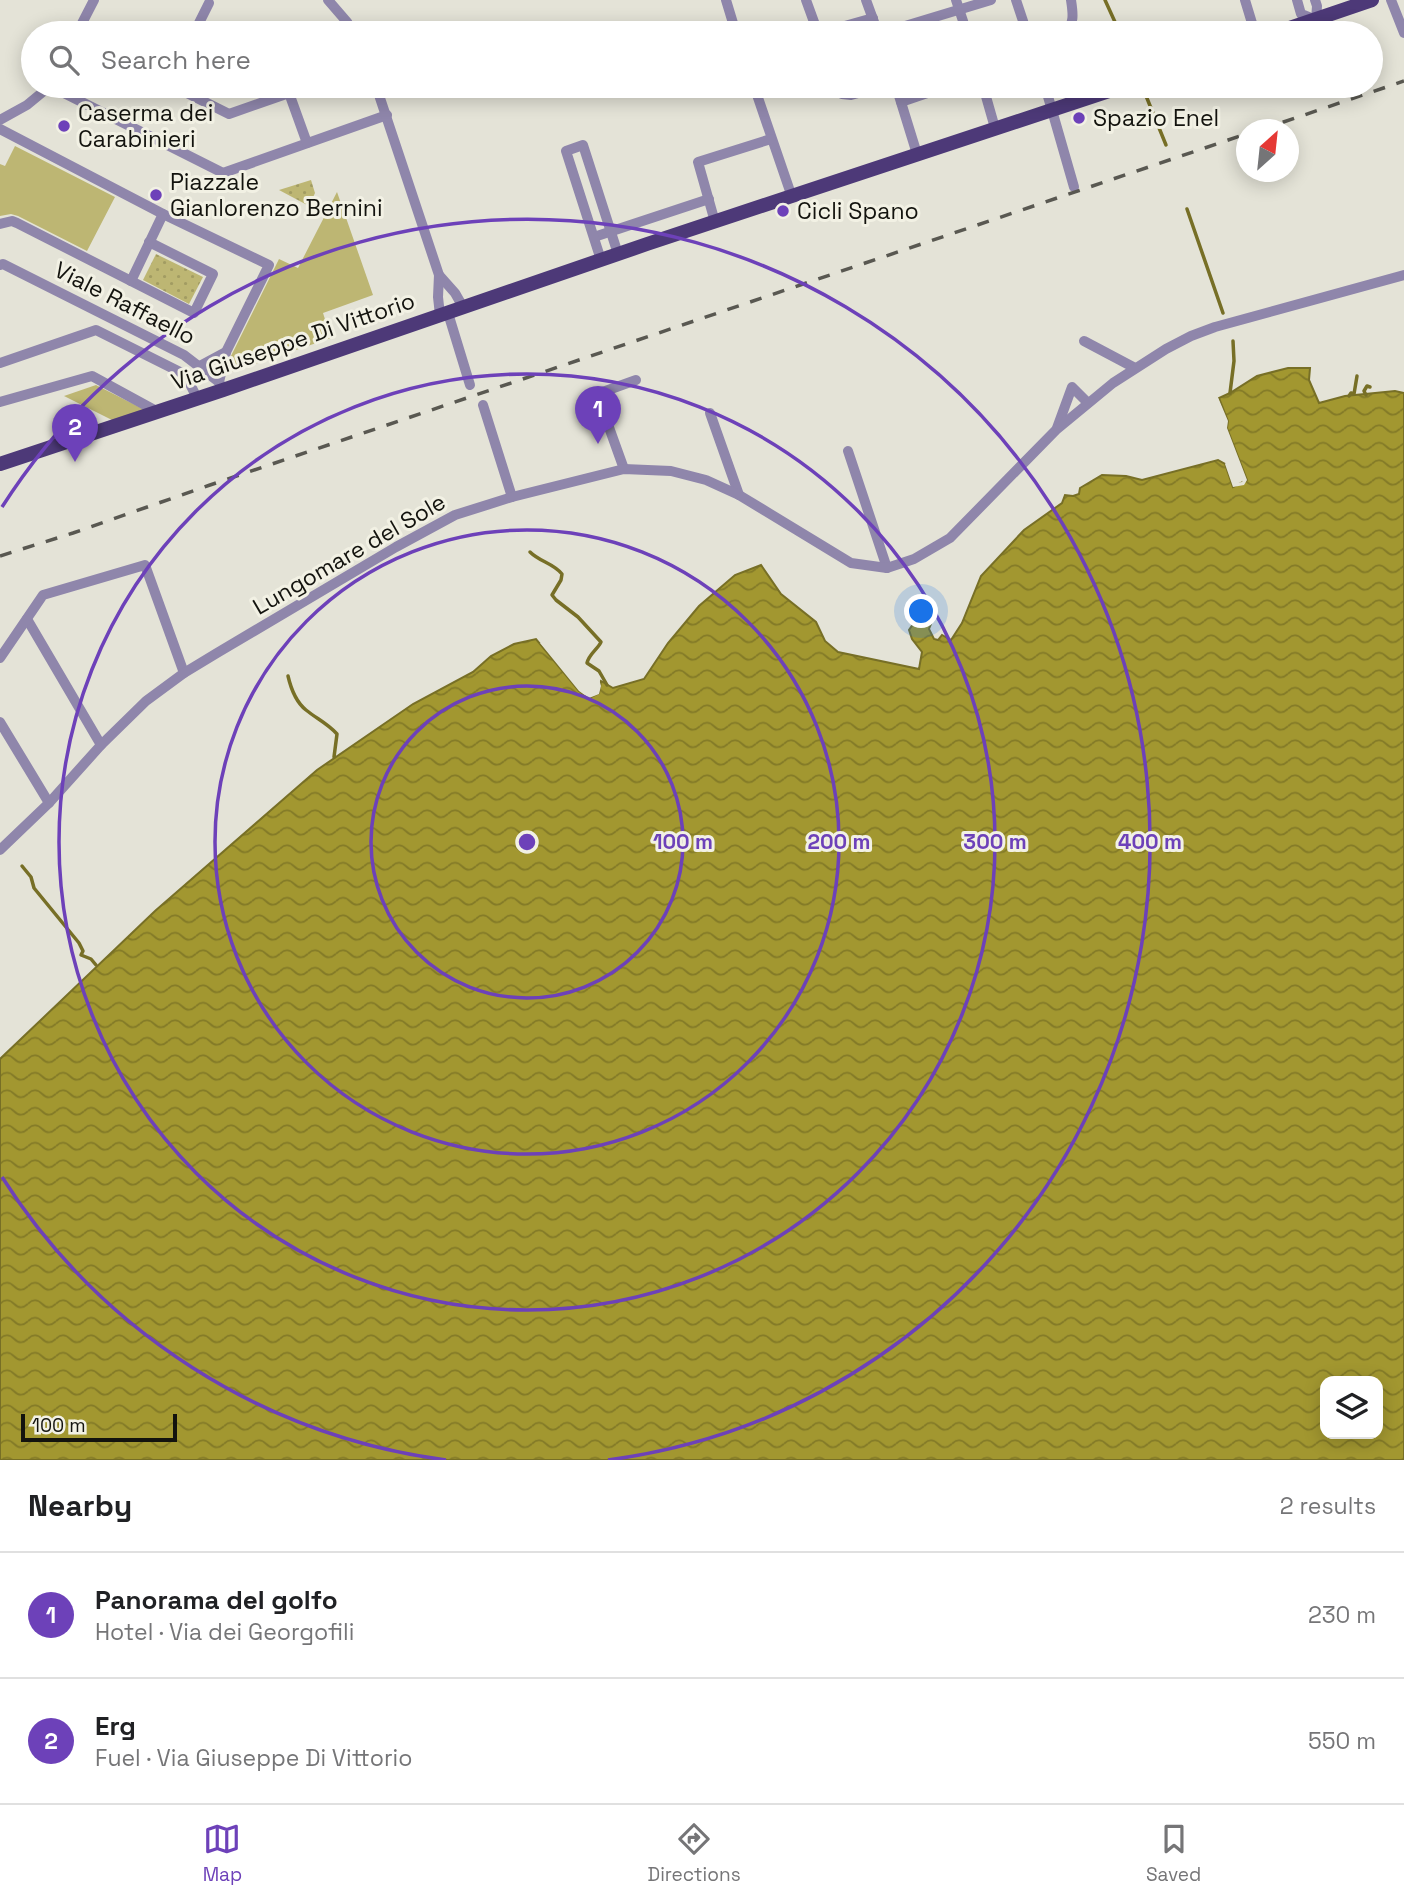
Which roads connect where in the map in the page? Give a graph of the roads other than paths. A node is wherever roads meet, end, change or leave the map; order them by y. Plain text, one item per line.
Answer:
1 (93, 0) edge
2 (328, 0) edge
3 (726, 0) edge
4 (806, 0) edge
5 (866, 0) edge
6 (991, 0) edge
7 (1016, 0) edge
8 (1071, 0) edge
9 (1245, 0) edge
10 (1297, 0) edge
11 (1315, 0) edge
12 (1372, 0) edge
13 (1391, 0) edge
14 (209, 3) dead end
15 (958, 5) edge
16 (873, 18) junction
17 (83, 21) edge
18 (200, 21) edge
19 (346, 21) edge
20 (732, 21) edge
21 (814, 21) edge
22 (862, 21) edge
23 (874, 21) edge
24 (913, 21) edge
25 (1023, 21) edge
26 (1072, 21) edge
27 (1251, 21) edge
28 (1311, 21) edge
29 (1318, 21) edge
30 (1328, 21) edge
31 (1404, 33) edge
32 (35, 98) edge
33 (74, 98) edge
34 (197, 98) edge
35 (275, 98) edge
36 (291, 98) edge
37 (381, 98) edge
38 (758, 98) edge
39 (900, 98) edge
40 (913, 98) edge
41 (986, 98) edge
42 (1048, 98) edge
43 (1090, 98) edge
44 (901, 102) junction
45 (1052, 110) junction
46 (387, 115) junction
47 (0, 120) edge
48 (995, 128) junction
49 (0, 129) edge
50 (771, 139) junction
51 (307, 143) junction
52 (917, 154) junction
53 (1074, 187) dead end
54 (792, 197) junction
55 (709, 199) junction
56 (163, 214) junction
57 (715, 222) junction
58 (0, 224) edge
59 (610, 231) junction
60 (594, 237) junction
61 (149, 243) junction
62 (618, 254) junction
63 (601, 260) junction
64 (0, 265) edge
65 (439, 275) junction
66 (1404, 275) edge
67 (131, 281) junction
68 (463, 307) junction
69 (444, 314) junction
70 (1084, 341) dead end
71 (226, 352) junction
72 (0, 363) edge
73 (200, 366) junction
74 (1135, 368) junction
75 (636, 380) dead end
76 (470, 384) dead end
77 (221, 386) junction
78 (197, 398) junction
79 (0, 402) edge
80 (1088, 402) junction
81 (484, 405) dead end
82 (158, 412) junction
83 (710, 413) dead end
84 (1056, 430) junction
85 (848, 451) dead end
86 (0, 464) edge
87 (624, 469) junction
88 (739, 495) junction
89 (512, 497) junction
90 (887, 568) junction
91 (27, 619) junction
92 (0, 657) edge
93 (184, 673) junction
94 (0, 722) edge
95 (101, 745) junction
96 (49, 803) junction
97 (0, 850) edge

1 - 17 street
2 - 19 street
3 - 20 street
4 - 21 street
5 - 16 street
6 - 15 street
7 - 25 street
8 - 26 street
9 - 27 street
10 - 28 street
11 - 29 street
12 - 30 main road
13 - 31 street
14 - 18 street
15 - 24 street
16 - 22 street
16 - 23 street
32 - 47 street
33 - 51 street
34 - 35 street
36 - 51 street
37 - 46 street
38 - 50 street
39 - 44 street
40 - 44 street
41 - 48 street
42 - 45 street
43 - 45 main road, Via Giuseppe Di Vittorio
44 - 52 street
45 - 48 main road, Via Giuseppe Di Vittorio
45 - 53 street
46 - 51 street
46 - 65 street
48 - 52 main road, Via Giuseppe Di Vittorio
49 - 56 street
50 - 54 street
50 - 55 street
52 - 54 main road, Via Giuseppe Di Vittorio
54 - 57 main road, Via Giuseppe Di Vittorio
55 - 57 street
55 - 59 street
56 - 61 street
56 - 71 street
57 - 62 main road, Via Giuseppe Di Vittorio
58 - 67 street
59 - 60 street
59 - 60 street
59 - 62 street
60 - 63 street
61 - 67 street
61 - 67 street
62 - 63 main road, Via Giuseppe Di Vittorio
63 - 68 main road, Via Giuseppe Di Vittorio
64 - 73 street, Viale Raffaello
65 - 68 street
65 - 69 street
66 - 74 street, Lungomare del Sole
68 - 69 main road, Via Giuseppe Di Vittorio
69 - 76 street
69 - 77 main road, Via Giuseppe Di Vittorio
70 - 74 street
71 - 73 street
71 - 77 street
72 - 78 street, Viale Raffaello
73 - 77 street, Viale Raffaello
74 - 80 street, Lungomare del Sole
75 - 87 street
77 - 78 main road, Via Giuseppe Di Vittorio
78 - 82 main road, Via Giuseppe Di Vittorio
79 - 82 street
80 - 84 street, Lungomare del Sole
80 - 84 street, Lungomare del Sole
81 - 89 street
82 - 86 main road, Via Giuseppe Di Vittorio
83 - 88 street
84 - 90 street, Lungomare del Sole
85 - 90 street
87 - 88 street, Lungomare del Sole
87 - 89 street, Lungomare del Sole
88 - 90 street, Lungomare del Sole
89 - 93 street, Lungomare del Sole
91 - 92 street
91 - 93 street
91 - 95 street
93 - 95 street, Lungomare del Sole
94 - 96 street
95 - 96 street, Lungomare del Sole
96 - 97 street, Lungomare del Sole

